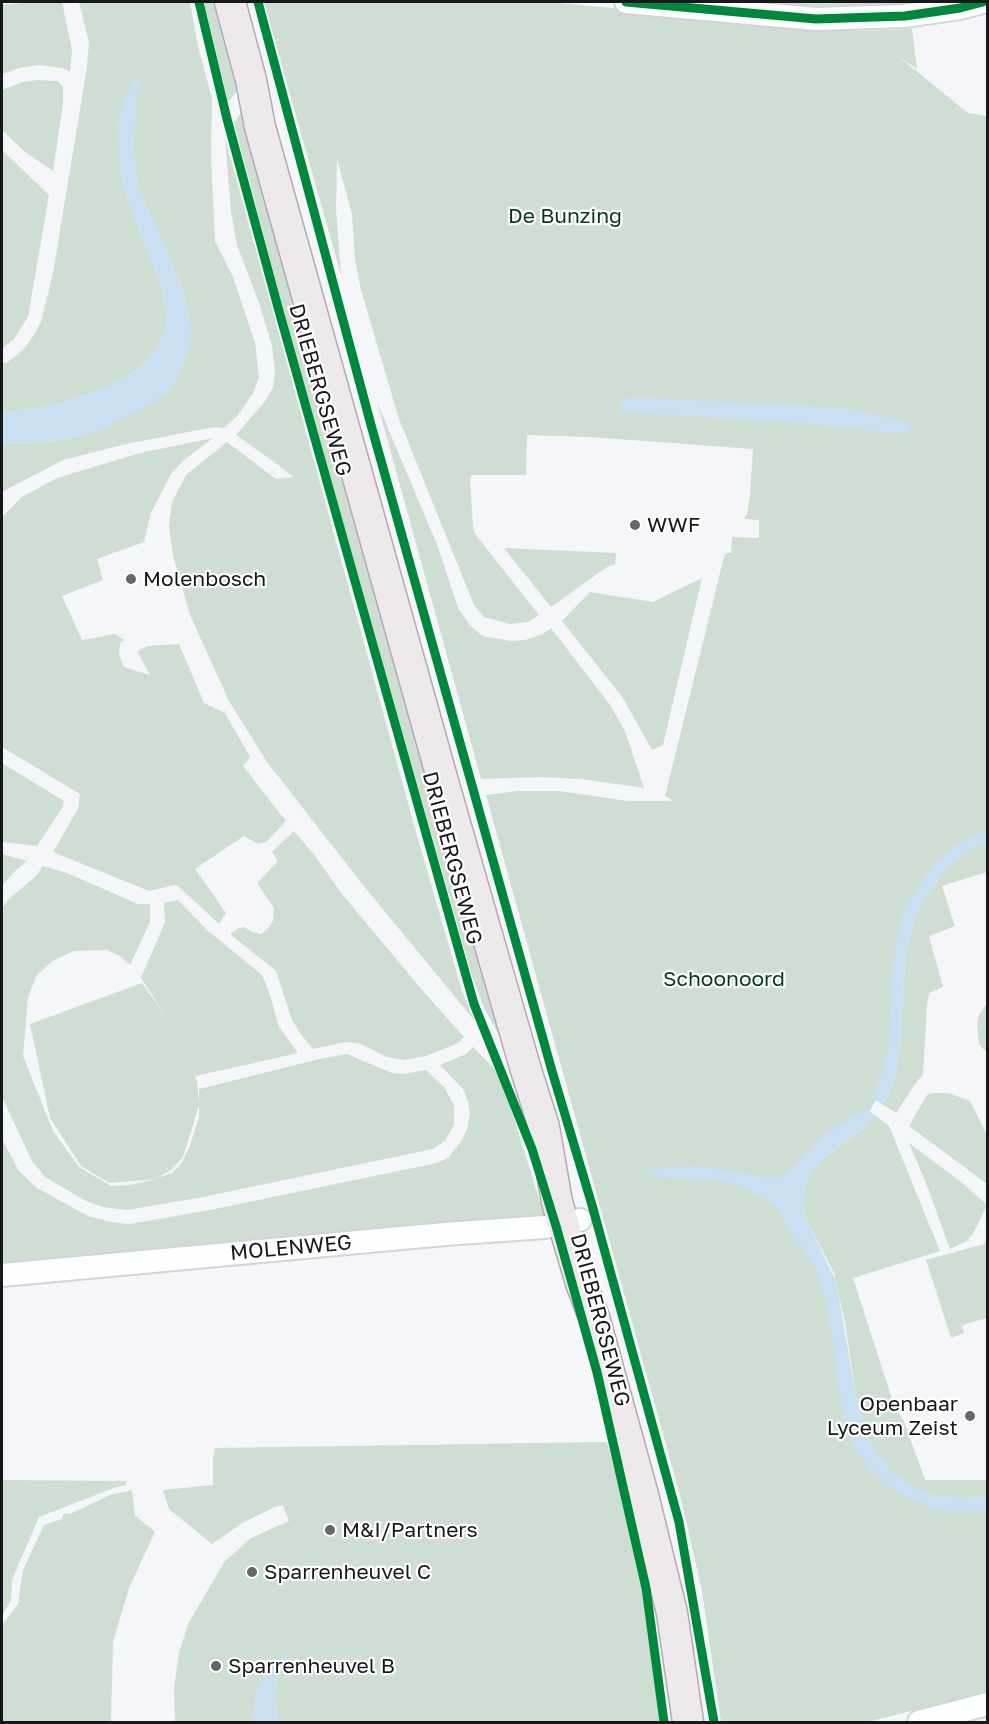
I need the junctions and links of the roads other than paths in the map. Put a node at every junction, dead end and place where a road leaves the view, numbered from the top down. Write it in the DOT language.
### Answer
graph roads {
  1 [pos="230,2"];
  2 [pos="626,2"];
  3 [pos="983,2"];
  4 [pos="572,1222"];
  5 [pos="2,1275"];
  6 [pos="987,1704"];
  7 [pos="688,1722"];
  8 [pos="919,1722"];
  1 -- 4 [label="main road, DRIEBERGSEWEG"];
  2 -- 3 [label="street"];
  4 -- 5 [label="street, MOLENWEG"];
  4 -- 7 [label="main road, DRIEBERGSEWEG"];
  6 -- 8 [label="street"];
}
